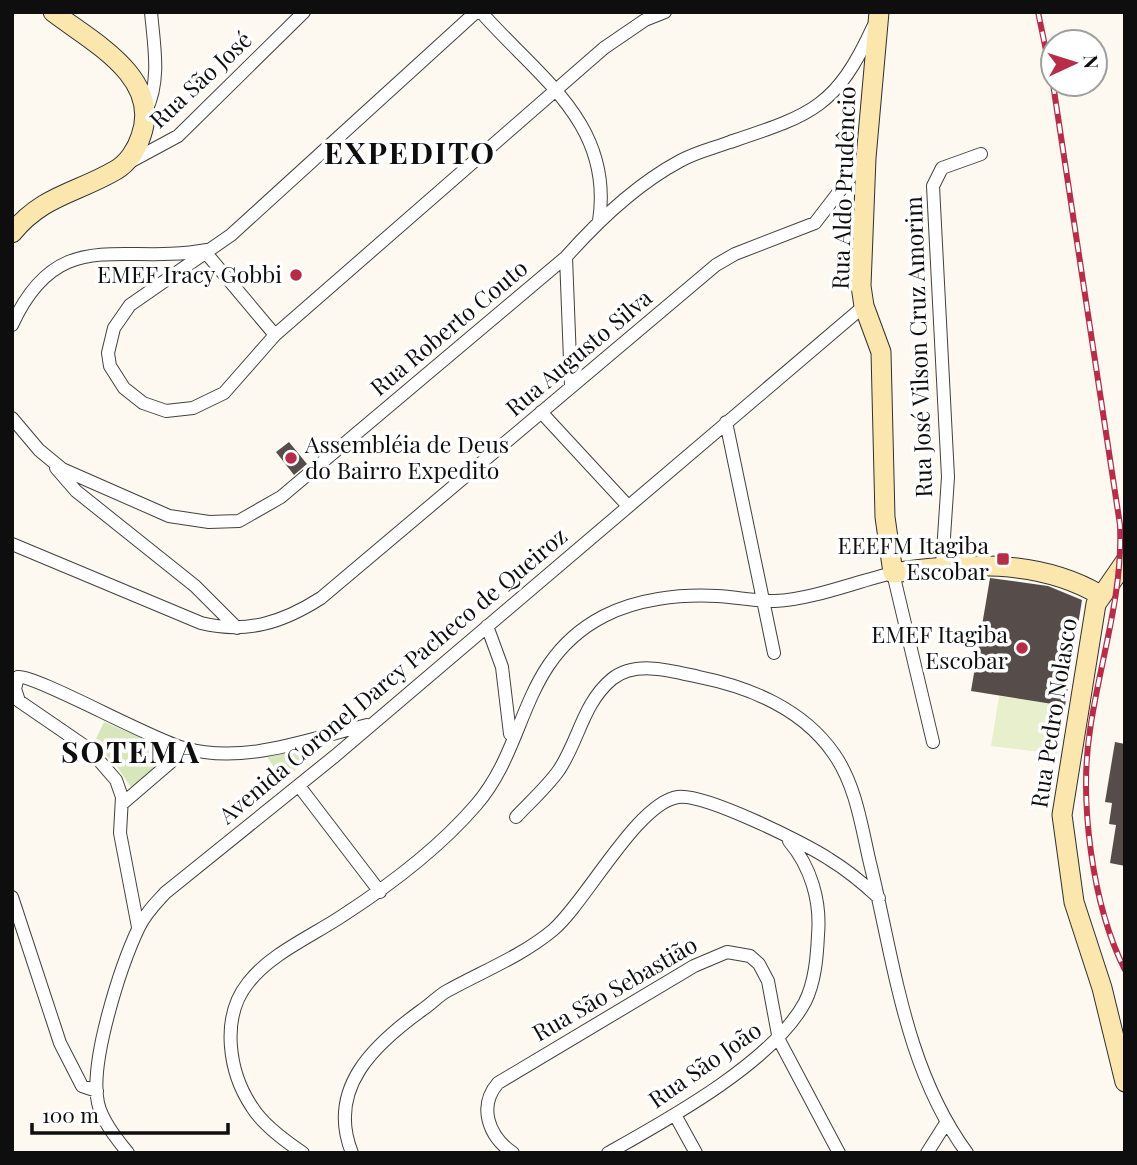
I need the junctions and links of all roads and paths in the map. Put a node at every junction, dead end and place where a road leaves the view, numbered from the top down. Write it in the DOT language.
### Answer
graph roads {
  1 [pos="53,12"];
  2 [pos="151,12"];
  3 [pos="304,12"];
  4 [pos="479,12"];
  5 [pos="657,13"];
  6 [pos="879,13"];
  7 [pos="557,90"];
  8 [pos="146,111"];
  9 [pos="981,155"];
  10 [pos="866,158"];
  11 [pos="119,168"];
  12 [pos="598,221"];
  13 [pos="12,233"];
  14 [pos="210,251"];
  15 [pos="566,257"];
  16 [pos="864,306"];
  17 [pos="12,324"];
  18 [pos="275,335"];
  19 [pos="571,386"];
  20 [pos="541,412"];
  21 [pos="12,418"];
  22 [pos="726,422"];
  23 [pos="50,460"];
  24 [pos="628,506"];
  25 [pos="12,544"];
  26 [pos="1125,562"];
  27 [pos="942,567"];
  28 [pos="893,573"];
  29 [pos="1100,595"];
  30 [pos="762,600"];
  31 [pos="487,626"];
  32 [pos="237,628"];
  33 [pos="774,653"];
  34 [pos="370,724"];
  35 [pos="933,742"];
  36 [pos="186,749"];
  37 [pos="506,754"];
  38 [pos="299,786"];
  39 [pos="122,804"];
  40 [pos="516,817"];
  41 [pos="784,836"];
  42 [pos="380,892"];
  43 [pos="12,897"];
  44 [pos="879,898"];
  45 [pos="138,927"];
  46 [pos="779,1040"];
  47 [pos="1125,1082"];
  48 [pos="97,1091"];
  49 [pos="675,1115"];
  50 [pos="946,1123"];
  51 [pos="128,1153"];
  52 [pos="303,1153"];
  53 [pos="352,1153"];
  54 [pos="513,1153"];
  55 [pos="608,1153"];
  56 [pos="696,1153"];
  57 [pos="839,1153"];
  58 [pos="927,1153"];
  59 [pos="967,1153"];
  1 -- 8 [label="street"];
  2 -- 8 [label="street"];
  3 -- 11 [label="street, Rua São José"];
  4 -- 7 [label="street"];
  4 -- 14 [label="street"];
  5 -- 7 [label="street"];
  6 -- 10 [label="street, Rua Aldo Prudêncio"];
  6 -- 12 [label="street, Rua Roberto Couto"];
  7 -- 12 [label="street"];
  7 -- 18 [label="street"];
  8 -- 11 [label="street"];
  9 -- 27 [label="street, Rua José Vilson Cruz Amorim"];
  10 -- 16 [label="street, Rua Aldo Prudêncio"];
  10 -- 19 [label="street, Rua Augusto Silva"];
  11 -- 13 [label="street"];
  12 -- 15 [label="street, Rua Roberto Couto"];
  14 -- 17 [label="street"];
  14 -- 18 [label="street"];
  14 -- 18 [label="street"];
  15 -- 19 [label="street"];
  15 -- 23 [label="street, Rua Roberto Couto"];
  16 -- 22 [label="street, Avenida Coronel Darcy Pacheco de Queiroz"];
  16 -- 28 [label="street, Rua Aldo Prudêncio"];
  19 -- 20 [label="street, Rua Augusto Silva"];
  20 -- 24 [label="street"];
  20 -- 32 [label="street, Rua Augusto Silva"];
  21 -- 23 [label="street, Rua Roberto Couto"];
  22 -- 24 [label="street, Avenida Coronel Darcy Pacheco de Queiroz"];
  22 -- 30 [label="street"];
  23 -- 32 [label="street"];
  24 -- 31 [label="street, Avenida Coronel Darcy Pacheco de Queiroz"];
  25 -- 32 [label="street, Rua Augusto Silva"];
  26 -- 29 [label="street, Rua Pedro Nolasco"];
  27 -- 28 [label="street"];
  27 -- 29 [label="street"];
  28 -- 30 [label="street"];
  28 -- 35 [label="street"];
  29 -- 47 [label="street, Rua Pedro Nolasco"];
  30 -- 33 [label="street"];
  30 -- 37 [label="street"];
  31 -- 34 [label="street, Avenida Coronel Darcy Pacheco de Queiroz"];
  31 -- 37 [label="street"];
  34 -- 36 [label="street"];
  34 -- 38 [label="street, Avenida Coronel Darcy Pacheco de Queiroz"];
  36 -- 39 [label="street"];
  36 -- 39 [label="street"];
  37 -- 42 [label="street"];
  38 -- 42 [label="street"];
  38 -- 45 [label="street, Avenida Coronel Darcy Pacheco de Queiroz"];
  39 -- 45 [label="street"];
  40 -- 44 [label="street"];
  41 -- 44 [label="street"];
  41 -- 46 [label="street, Rua São João"];
  41 -- 53 [label="street"];
  42 -- 52 [label="street"];
  43 -- 48 [label="street"];
  44 -- 50 [label="street"];
  45 -- 48 [label="street, Avenida Coronel Darcy Pacheco de Queiroz"];
  46 -- 49 [label="street, Rua São João"];
  46 -- 54 [label="street, Rua São Sebastião"];
  46 -- 57 [label="street, Rua São Sebastião"];
  48 -- 51 [label="street, Avenida Coronel Darcy Pacheco de Queiroz"];
  49 -- 55 [label="street, Rua São João"];
  49 -- 56 [label="street"];
  50 -- 58 [label="street"];
  50 -- 59 [label="street"];
}
